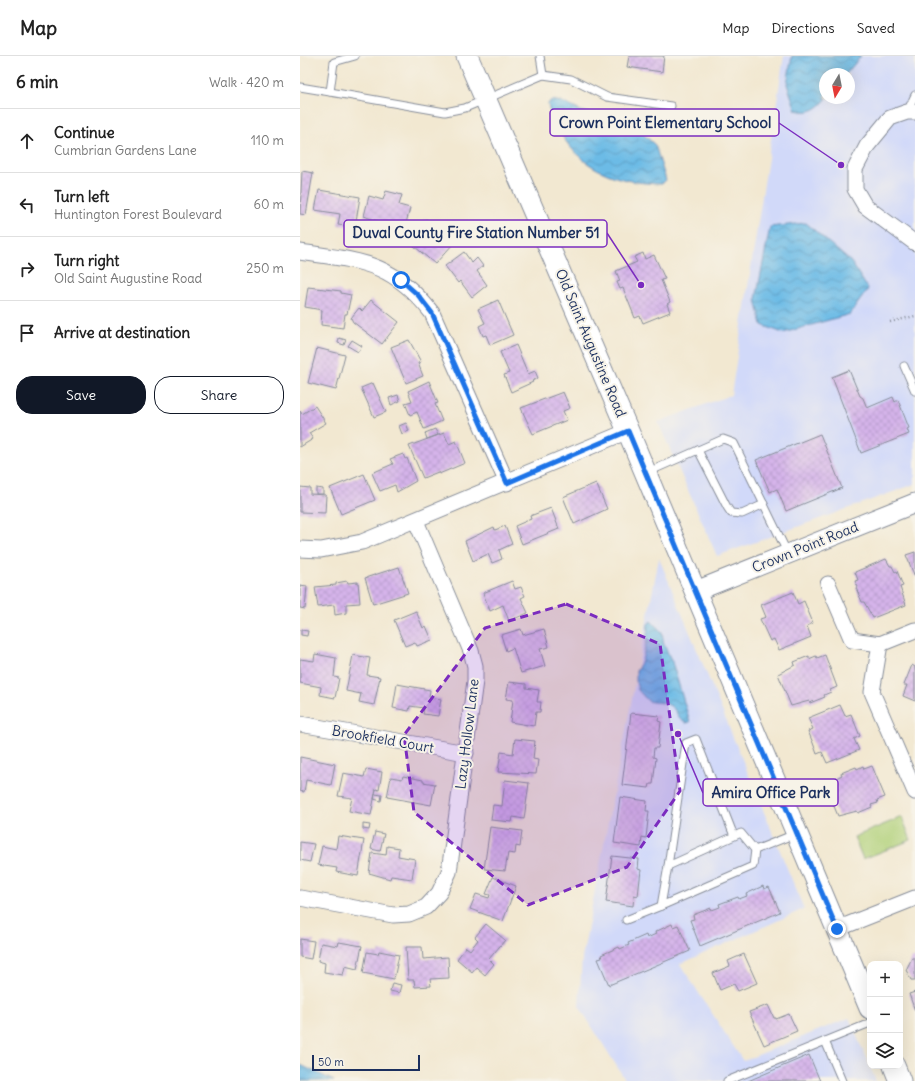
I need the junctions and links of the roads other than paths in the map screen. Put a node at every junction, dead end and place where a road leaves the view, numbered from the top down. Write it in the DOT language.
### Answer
graph roads {
  1 [pos="355,56"];
  2 [pos="467,56"];
  3 [pos="540,56"];
  4 [pos="543,75"];
  5 [pos="300,87"];
  6 [pos="330,92"];
  7 [pos="915,95"];
  8 [pos="485,99"];
  9 [pos="671,106"];
  10 [pos="911,112"];
  11 [pos="915,243"];
  12 [pos="300,252"];
  13 [pos="904,366"];
  14 [pos="915,391"];
  15 [pos="628,431"];
  16 [pos="698,450"];
  17 [pos="646,473"];
  18 [pos="507,483"];
  19 [pos="915,503"];
  20 [pos="764,504"];
  21 [pos="416,521"];
  22 [pos="300,549"];
  23 [pos="788,554"];
  24 [pos="828,584"];
  25 [pos="696,591"];
  26 [pos="915,630"];
  27 [pos="880,644"];
  28 [pos="300,724"];
  29 [pos="466,753"];
  30 [pos="915,792"];
  31 [pos="797,833"];
  32 [pos="734,836"];
  33 [pos="755,850"];
  34 [pos="668,866"];
  35 [pos="300,898"];
  36 [pos="915,898"];
  37 [pos="661,906"];
  38 [pos="626,920"];
  39 [pos="837,929"];
  40 [pos="867,1001"];
  41 [pos="867,1024"];
  42 [pos="825,1041"];
  43 [pos="895,1069"];
  44 [pos="726,1081"];
  45 [pos="842,1081"];
  46 [pos="900,1081"];
  1 -- 6 [label="lane"];
  2 -- 8 [label="main road, Old Saint Augustine Road"];
  3 -- 4 [label="lane"];
  4 -- 8 [label="lane"];
  4 -- 9 [label="lane"];
  5 -- 6 [label="lane"];
  6 -- 8 [label="lane"];
  7 -- 10 [label="lane"];
  8 -- 15 [label="main road, Old Saint Augustine Road"];
  10 -- 11 [label="street"];
  12 -- 18 [label="street"];
  13 -- 14 [label="lane"];
  15 -- 17 [label="main road, Old Saint Augustine Road"];
  15 -- 18 [label="street"];
  16 -- 17 [label="lane"];
  16 -- 20 [label="lane"];
  16 -- 20 [label="lane"];
  17 -- 25 [label="main road, Old Saint Augustine Road"];
  18 -- 21 [label="street"];
  19 -- 23 [label="street, Crown Point Road"];
  20 -- 23 [label="lane"];
  21 -- 22 [label="street"];
  21 -- 29 [label="street, Lazy Hollow Lane"];
  23 -- 25 [label="street, Crown Point Road"];
  24 -- 27 [label="street"];
  25 -- 31 [label="main road, Old Saint Augustine Road"];
  26 -- 27 [label="street"];
  27 -- 30 [label="street"];
  28 -- 29 [label="street, Brookfield Court"];
  29 -- 35 [label="street, Lazy Hollow Lane"];
  31 -- 33 [label="lane"];
  31 -- 39 [label="main road, Old Saint Augustine Road"];
  32 -- 33 [label="lane"];
  32 -- 34 [label="lane"];
  32 -- 34 [label="lane"];
  33 -- 37 [label="lane"];
  34 -- 37 [label="lane"];
  36 -- 39 [label="street"];
  37 -- 38 [label="lane"];
  39 -- 40 [label="main road, Old Saint Augustine Road"];
  41 -- 42 [label="lane"];
  42 -- 44 [label="lane"];
  42 -- 45 [label="lane"];
  43 -- 46 [label="main road"];
}
